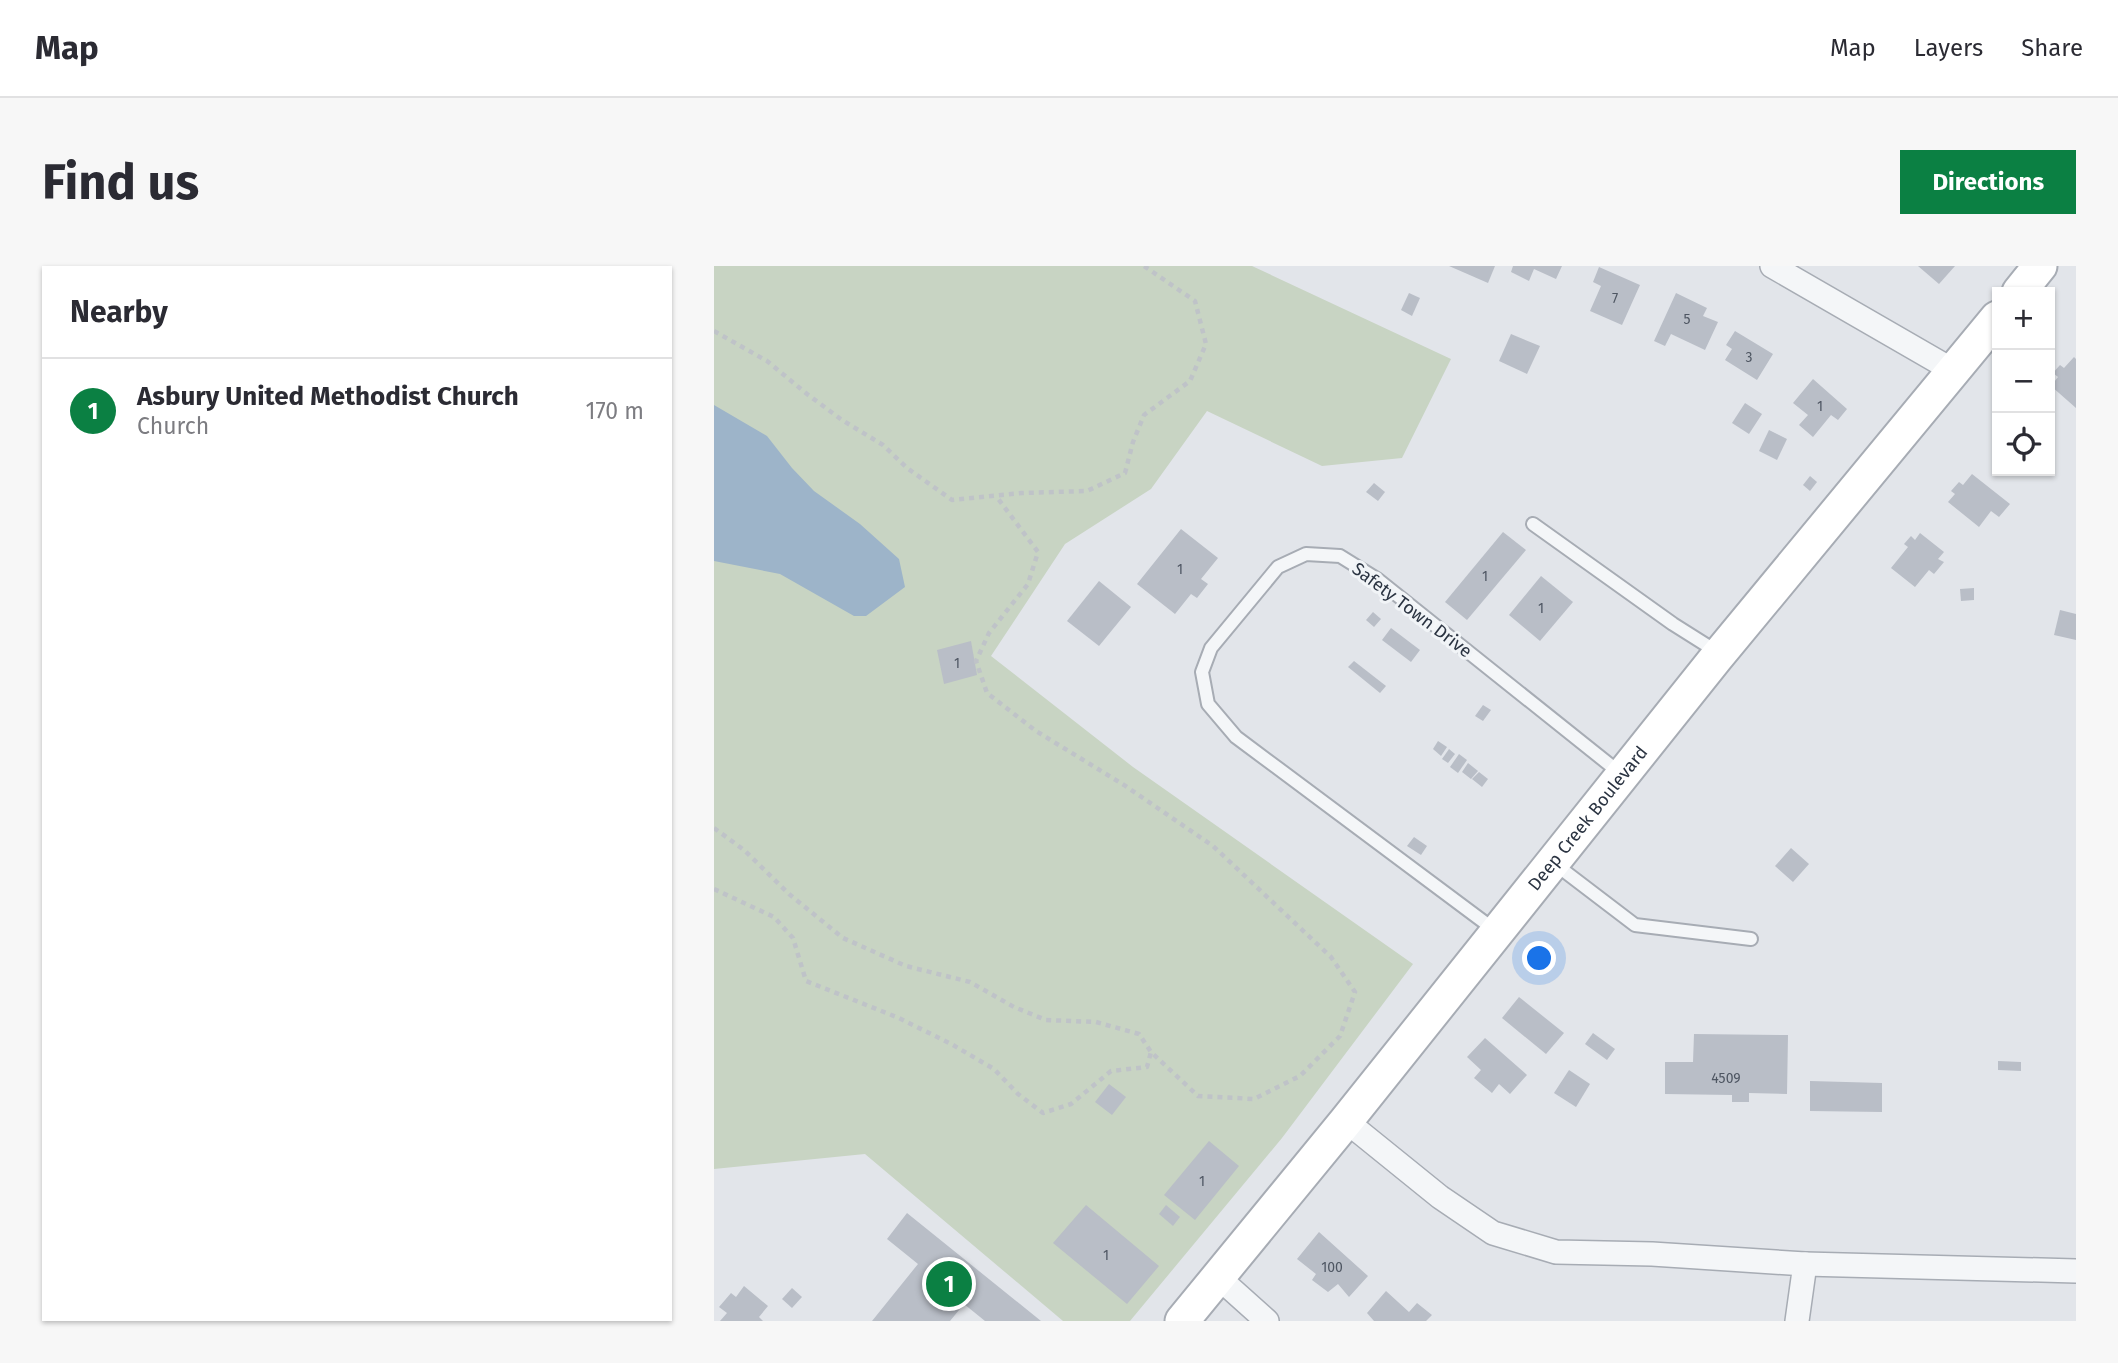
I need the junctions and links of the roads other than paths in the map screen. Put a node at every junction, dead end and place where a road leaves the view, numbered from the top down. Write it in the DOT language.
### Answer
graph roads {
  1 [pos="1772,266"];
  2 [pos="2040,266"];
  3 [pos="2023,287"];
  4 [pos="1992,324"];
  5 [pos="1954,371"];
  6 [pos="1533,524"];
  7 [pos="1719,654"];
  8 [pos="1622,775"];
  9 [pos="1552,862"];
  10 [pos="1496,931"];
  11 [pos="1751,939"];
  12 [pos="1346,1121"];
  13 [pos="1805,1264"];
  14 [pos="2076,1272"];
  15 [pos="1219,1278"];
  16 [pos="1182,1321"];
  17 [pos="1266,1321"];
  18 [pos="1797,1321"];
  1 -- 5 [label="street"];
  2 -- 3 [label="street"];
  4 -- 5 [label="street, Deep Creek Boulevard"];
  5 -- 7 [label="street, Deep Creek Boulevard"];
  6 -- 7 [label="lane"];
  7 -- 8 [label="street, Deep Creek Boulevard"];
  8 -- 9 [label="street, Deep Creek Boulevard"];
  8 -- 10 [label="lane, Safety Town Drive"];
  9 -- 10 [label="street, Deep Creek Boulevard"];
  9 -- 11 [label="lane"];
  10 -- 12 [label="street, Deep Creek Boulevard"];
  12 -- 13 [label="street"];
  12 -- 15 [label="street, Deep Creek Boulevard"];
  13 -- 14 [label="street"];
  13 -- 18 [label="street"];
  15 -- 16 [label="street, Deep Creek Boulevard"];
  15 -- 17 [label="street"];
}
